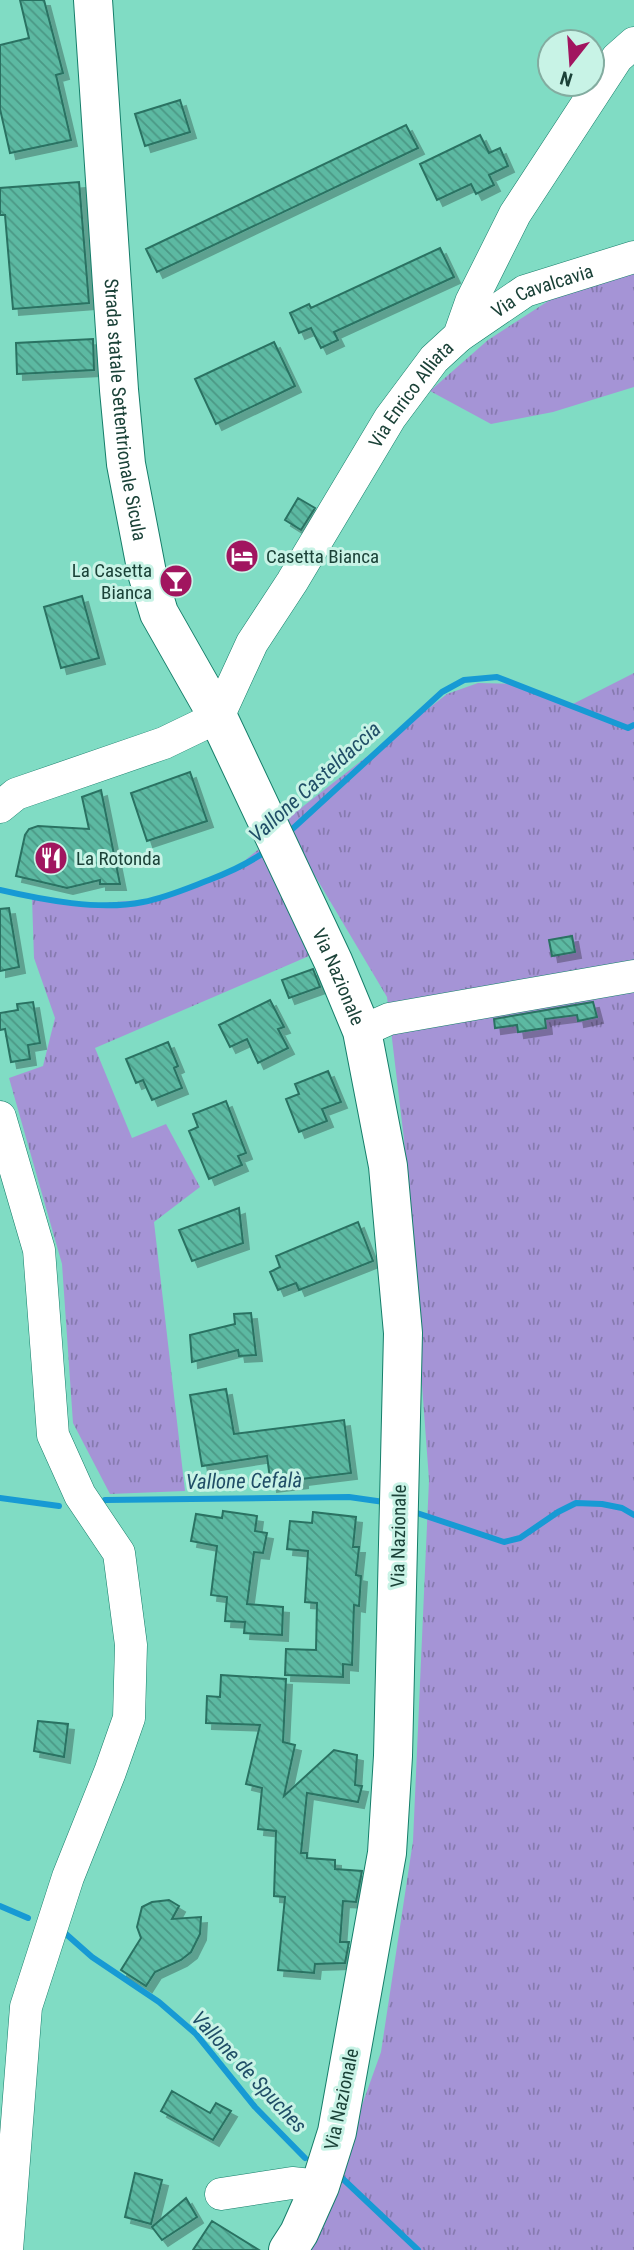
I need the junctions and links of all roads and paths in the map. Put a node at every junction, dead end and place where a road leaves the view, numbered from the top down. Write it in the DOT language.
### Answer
graph roads {
  1 [pos="93,0"];
  2 [pos="634,43"];
  3 [pos="634,257"];
  4 [pos="459,336"];
  5 [pos="218,718"];
  6 [pos="0,807"];
  7 [pos="279,846"];
  8 [pos="634,976"];
  9 [pos="362,1031"];
  10 [pos="0,1117"];
  11 [pos="320,2186"];
  12 [pos="221,2194"];
  13 [pos="7,2250"];
  14 [pos="288,2250"];
  1 -- 5 [label="main road, Strada statale Settentrionale Sicula"];
  2 -- 4 [label="street, Via Enrico Alliata"];
  3 -- 4 [label="street, Via Cavalcavia"];
  4 -- 5 [label="street, Via Enrico Alliata"];
  5 -- 6 [label="street"];
  5 -- 7 [label="main road, Strada statale Settentrionale Sicula"];
  7 -- 9 [label="main road, Via Nazionale"];
  8 -- 9 [label="street"];
  9 -- 11 [label="main road, Via Nazionale"];
  10 -- 13 [label="street"];
  11 -- 12 [label="street"];
  11 -- 14 [label="main road, Via Nazionale"];
}
